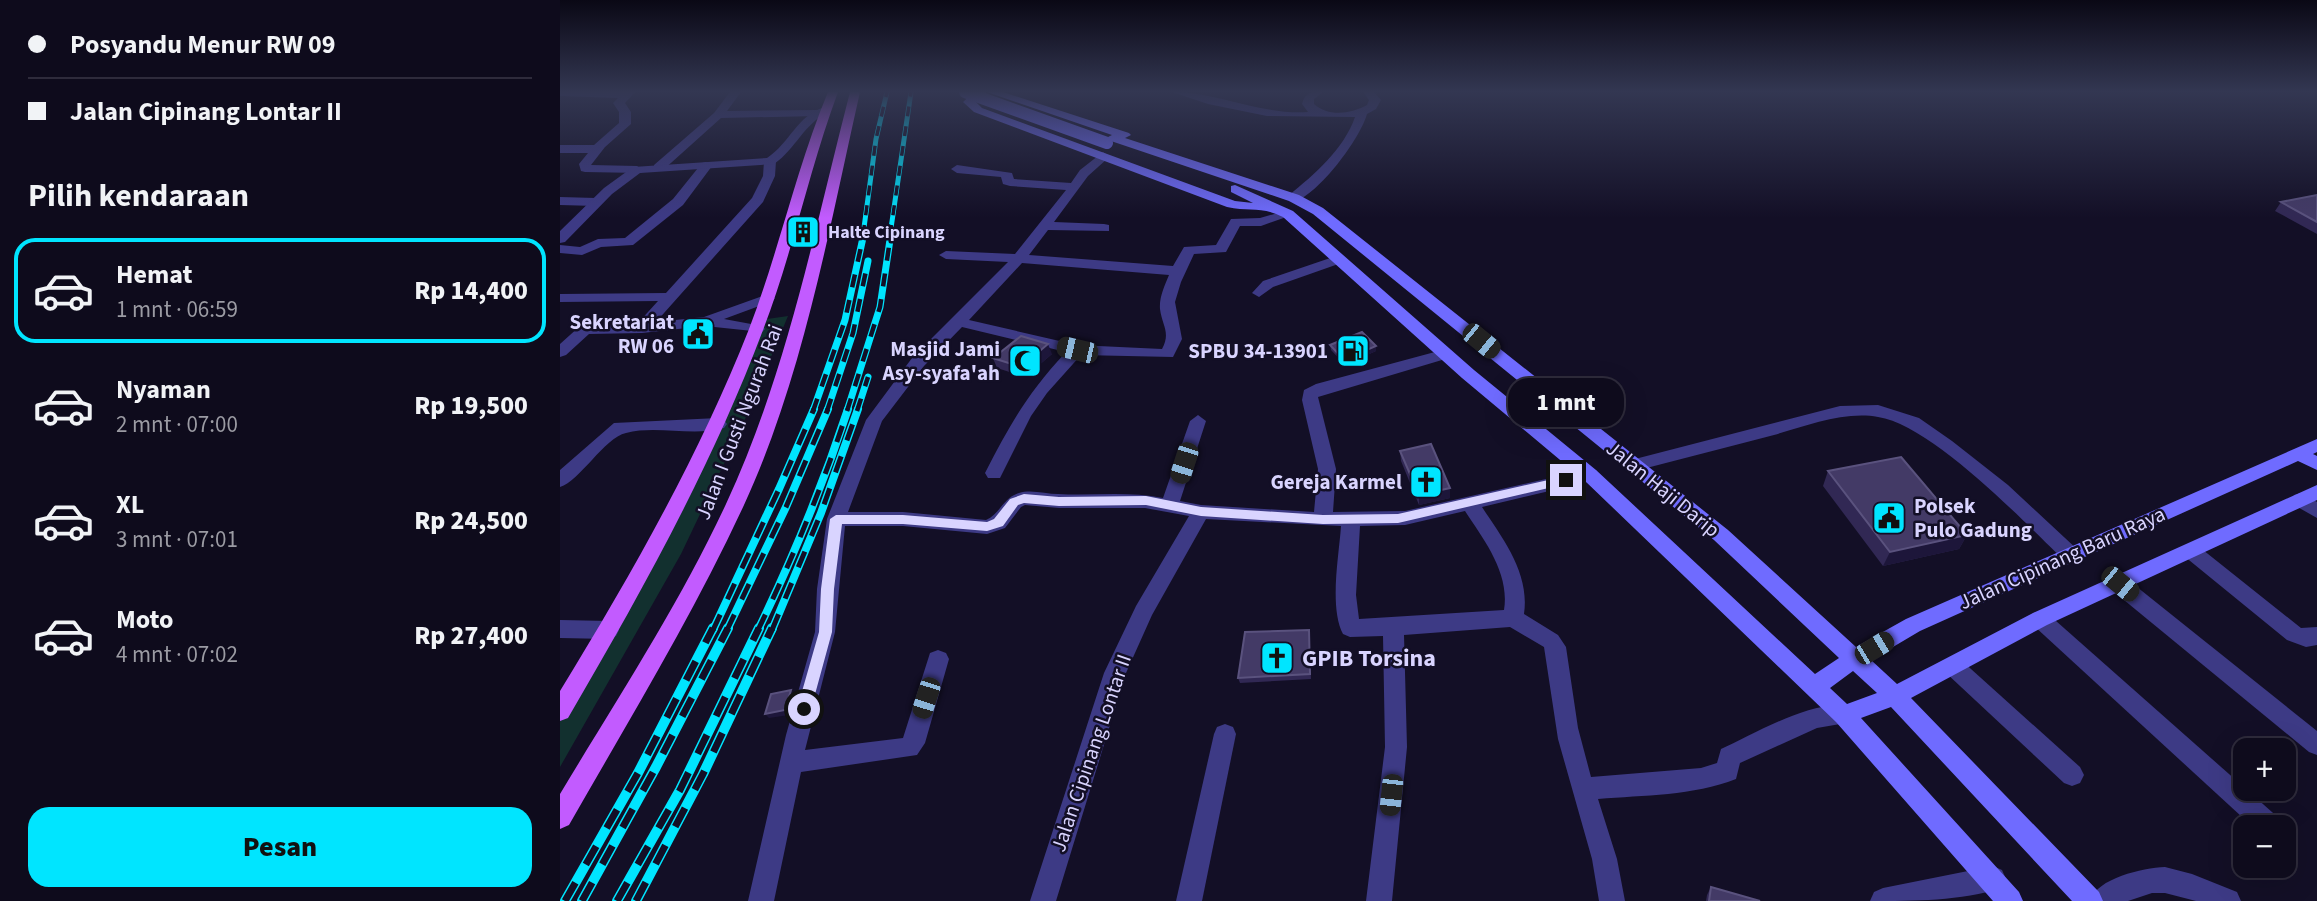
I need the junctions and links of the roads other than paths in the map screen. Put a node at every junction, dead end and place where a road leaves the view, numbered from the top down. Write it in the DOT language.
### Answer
graph roads {
  1 [pos="614,134"];
  2 [pos="696,134"];
  3 [pos="799,134"];
  4 [pos="816,134"];
  5 [pos="845,134"];
  6 [pos="1065,134"];
  7 [pos="1076,134"];
  8 [pos="1079,134"];
  9 [pos="1124,134"];
  10 [pos="1337,134"];
  11 [pos="843,144"];
  12 [pos="1108,146"];
  13 [pos="813,148"];
  14 [pos="560,149"];
  15 [pos="597,149"];
  16 [pos="770,162"];
  17 [pos="706,166"];
  18 [pos="658,168"];
  19 [pos="957,169"];
  20 [pos="637,170"];
  21 [pos="1074,187"];
  22 [pos="1275,198"];
  23 [pos="560,201"];
  24 [pos="596,202"];
  25 [pos="1291,206"];
  26 [pos="1045,226"];
  27 [pos="1104,228"];
  28 [pos="560,239"];
  29 [pos="560,249"];
  30 [pos="946,255"];
  31 [pos="1019,259"];
  32 [pos="1339,259"];
  33 [pos="1177,271"];
  34 [pos="1259,293"];
  35 [pos="668,297"];
  36 [pos="560,298"];
  37 [pos="768,298"];
  38 [pos="961,319"];
  39 [pos="705,321"];
  40 [pos="642,328"];
  41 [pos="585,329"];
  42 [pos="757,329"];
  43 [pos="560,330"];
  44 [pos="1077,350"];
  45 [pos="560,352"];
  46 [pos="1446,354"];
  47 [pos="1198,421"];
  48 [pos="718,424"];
  49 [pos="2308,449"];
  50 [pos="2317,464"];
  51 [pos="1635,465"];
  52 [pos="994,473"];
  53 [pos="1590,475"];
  54 [pos="560,481"];
  55 [pos="2312,501"];
  56 [pos="1470,503"];
  57 [pos="1170,504"];
  58 [pos="1201,512"];
  59 [pos="836,519"];
  60 [pos="1323,519"];
  61 [pos="1351,519"];
  62 [pos="2191,551"];
  63 [pos="2072,556"];
  64 [pos="2120,584"];
  65 [pos="1513,618"];
  66 [pos="2040,619"];
  67 [pos="1394,627"];
  68 [pos="560,629"];
  69 [pos="609,630"];
  70 [pos="2317,636"];
  71 [pos="938,659"];
  72 [pos="1854,659"];
  73 [pos="1953,666"];
  74 [pos="1815,686"];
  75 [pos="1895,696"];
  76 [pos="560,711"];
  77 [pos="1844,716"];
  78 [pos="1815,718"];
  79 [pos="1225,734"];
  80 [pos="2317,745"];
  81 [pos="792,762"];
  82 [pos="2072,775"];
  83 [pos="1583,789"];
  84 [pos="2258,815"];
  85 [pos="560,817"];
  86 [pos="1993,879"];
  87 [pos="761,901"];
  88 [pos="1042,901"];
  89 [pos="1189,901"];
  90 [pos="1379,901"];
  91 [pos="1612,901"];
  92 [pos="1883,901"];
  93 [pos="2010,901"];
  94 [pos="2090,901"];
  95 [pos="2102,901"];
  96 [pos="2228,901"];
  1 -- 15 [label="street"];
  2 -- 18 [label="street"];
  3 -- 16 [label="street"];
  4 -- 13 [label="main road, Jalan I Gusti Ngurah Rai"];
  5 -- 11 [label="main road, Jalan I Gusti Ngurah Rai"];
  6 -- 12 [label="main road"];
  7 -- 12 [label="main road, Jalan Haji Darip, bridge"];
  8 -- 12 [label="main road, Jalan Haji Darip, bridge"];
  9 -- 22 [label="main road"];
  10 -- 25 [label="street"];
  11 -- 13 [label="main road"];
  11 -- 85 [label="main road, Jalan I Gusti Ngurah Rai"];
  12 -- 21 [label="street"];
  12 -- 22 [label="main road, Jalan Haji Darip"];
  13 -- 37 [label="main road, Jalan I Gusti Ngurah Rai"];
  14 -- 15 [label="street"];
  15 -- 20 [label="street"];
  16 -- 17 [label="street"];
  16 -- 35 [label="street"];
  17 -- 18 [label="street"];
  17 -- 29 [label="street"];
  18 -- 20 [label="street"];
  19 -- 21 [label="street"];
  20 -- 24 [label="street"];
  21 -- 26 [label="street"];
  22 -- 25 [label="main road, Jalan Haji Darip"];
  23 -- 24 [label="street"];
  24 -- 28 [label="street"];
  25 -- 32 [label="main road, Jalan Haji Darip"];
  25 -- 33 [label="street"];
  25 -- 51 [label="main road, Jalan Haji Darip"];
  26 -- 27 [label="street"];
  26 -- 31 [label="street"];
  30 -- 31 [label="street"];
  31 -- 33 [label="street"];
  31 -- 38 [label="street"];
  32 -- 34 [label="street"];
  32 -- 46 [label="main road, Jalan Haji Darip"];
  33 -- 44 [label="street"];
  35 -- 36 [label="street"];
  35 -- 40 [label="street"];
  37 -- 39 [label="street"];
  37 -- 42 [label="main road, Jalan I Gusti Ngurah Rai"];
  38 -- 44 [label="street"];
  38 -- 59 [label="street"];
  39 -- 40 [label="street"];
  39 -- 42 [label="street"];
  40 -- 41 [label="street"];
  41 -- 43 [label="street"];
  41 -- 45 [label="street"];
  42 -- 48 [label="main road, Jalan I Gusti Ngurah Rai"];
  44 -- 52 [label="street"];
  46 -- 53 [label="main road, Jalan Haji Darip"];
  46 -- 60 [label="street"];
  47 -- 57 [label="street"];
  48 -- 54 [label="street"];
  48 -- 69 [label="main road, Jalan I Gusti Ngurah Rai"];
  49 -- 50 [label="main road"];
  49 -- 63 [label="main road, Jalan Cipinang Baru Raya"];
  51 -- 63 [label="street"];
  51 -- 72 [label="main road, Jalan Haji Darip"];
  53 -- 56 [label="street"];
  53 -- 74 [label="main road, Jalan Haji Darip"];
  55 -- 62 [label="main road"];
  56 -- 61 [label="street"];
  56 -- 65 [label="street"];
  57 -- 58 [label="street"];
  57 -- 59 [label="street"];
  58 -- 60 [label="street"];
  58 -- 88 [label="street, Jalan Cipinang Lontar II"];
  59 -- 81 [label="street"];
  60 -- 61 [label="street"];
  61 -- 67 [label="street"];
  62 -- 64 [label="main road"];
  62 -- 70 [label="street"];
  63 -- 72 [label="main road, Jalan Cipinang Baru Raya"];
  64 -- 66 [label="main road"];
  64 -- 80 [label="street"];
  65 -- 67 [label="street"];
  65 -- 83 [label="street"];
  66 -- 73 [label="main road"];
  66 -- 84 [label="street"];
  67 -- 90 [label="street"];
  68 -- 69 [label="street"];
  69 -- 76 [label="main road, Jalan I Gusti Ngurah Rai"];
  71 -- 81 [label="street"];
  72 -- 74 [label="main road, Jalan Cipinang Baru Raya"];
  72 -- 75 [label="main road, Jalan Haji Darip"];
  73 -- 75 [label="main road"];
  73 -- 82 [label="street"];
  74 -- 77 [label="main road, Jalan Haji Darip"];
  74 -- 78 [label="street"];
  75 -- 77 [label="main road"];
  75 -- 94 [label="main road, Jalan Haji Darip"];
  77 -- 78 [label="street"];
  77 -- 86 [label="main road, Jalan Haji Darip"];
  78 -- 83 [label="street"];
  79 -- 89 [label="street"];
  81 -- 87 [label="street"];
  83 -- 91 [label="street"];
  86 -- 92 [label="street"];
  86 -- 93 [label="main road, Jalan Haji Darip"];
  95 -- 96 [label="street"];
}
